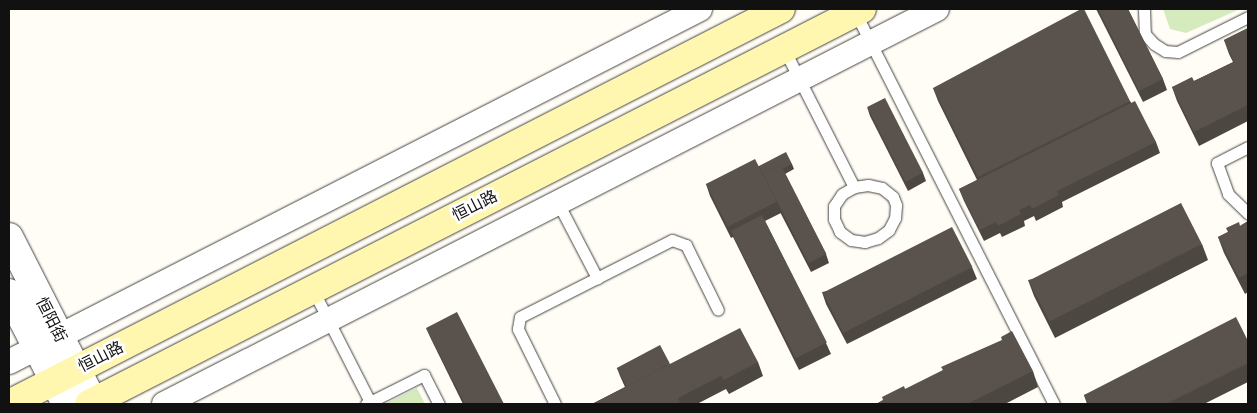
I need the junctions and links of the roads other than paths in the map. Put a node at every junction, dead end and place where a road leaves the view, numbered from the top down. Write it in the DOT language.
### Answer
graph roads {
  1 [pos="700,9"];
  2 [pos="781,9"];
  3 [pos="937,9"];
  4 [pos="1144,9"];
  5 [pos="858,10"];
  6 [pos="1248,17"];
  7 [pos="870,43"];
  8 [pos="784,48"];
  9 [pos="799,79"];
  10 [pos="1248,147"];
  11 [pos="854,187"];
  12 [pos="558,203"];
  13 [pos="1248,213"];
  14 [pos="9,237"];
  15 [pos="597,278"];
  16 [pos="312,290"];
  17 [pos="9,293"];
  18 [pos="718,310"];
  19 [pos="328,321"];
  20 [pos="48,342"];
  21 [pos="9,362"];
  22 [pos="65,385"];
  23 [pos="368,403"];
  24 [pos="9,404"];
  25 [pos="92,404"];
  26 [pos="164,404"];
  27 [pos="439,404"];
  28 [pos="555,404"];
  29 [pos="1054,404"];
  1 -- 20 [label="street"];
  2 -- 22 [label="main road, 恒山路"];
  3 -- 7 [label="street"];
  4 -- 6 [label="lane"];
  5 -- 7 [label="lane"];
  5 -- 8 [label="main road, 恒山路"];
  7 -- 9 [label="street"];
  7 -- 29 [label="lane"];
  8 -- 9 [label="lane"];
  8 -- 16 [label="main road, 恒山路"];
  9 -- 11 [label="lane"];
  9 -- 12 [label="street"];
  10 -- 13 [label="lane"];
  11 -- 11 [label="lane"];
  12 -- 15 [label="lane"];
  12 -- 19 [label="street"];
  14 -- 20 [label="street, 恒阳街"];
  15 -- 18 [label="lane"];
  15 -- 28 [label="lane"];
  16 -- 19 [label="lane"];
  16 -- 25 [label="main road, 恒山路"];
  17 -- 20 [label="street, 恒阳街"];
  19 -- 23 [label="lane"];
  19 -- 26 [label="street"];
  20 -- 21 [label="street"];
  20 -- 22 [label="street, 恒阳街"];
  22 -- 24 [label="main road, 恒山路"];
  22 -- 25 [label="street, 恒阳街"];
  23 -- 27 [label="lane"];
}
